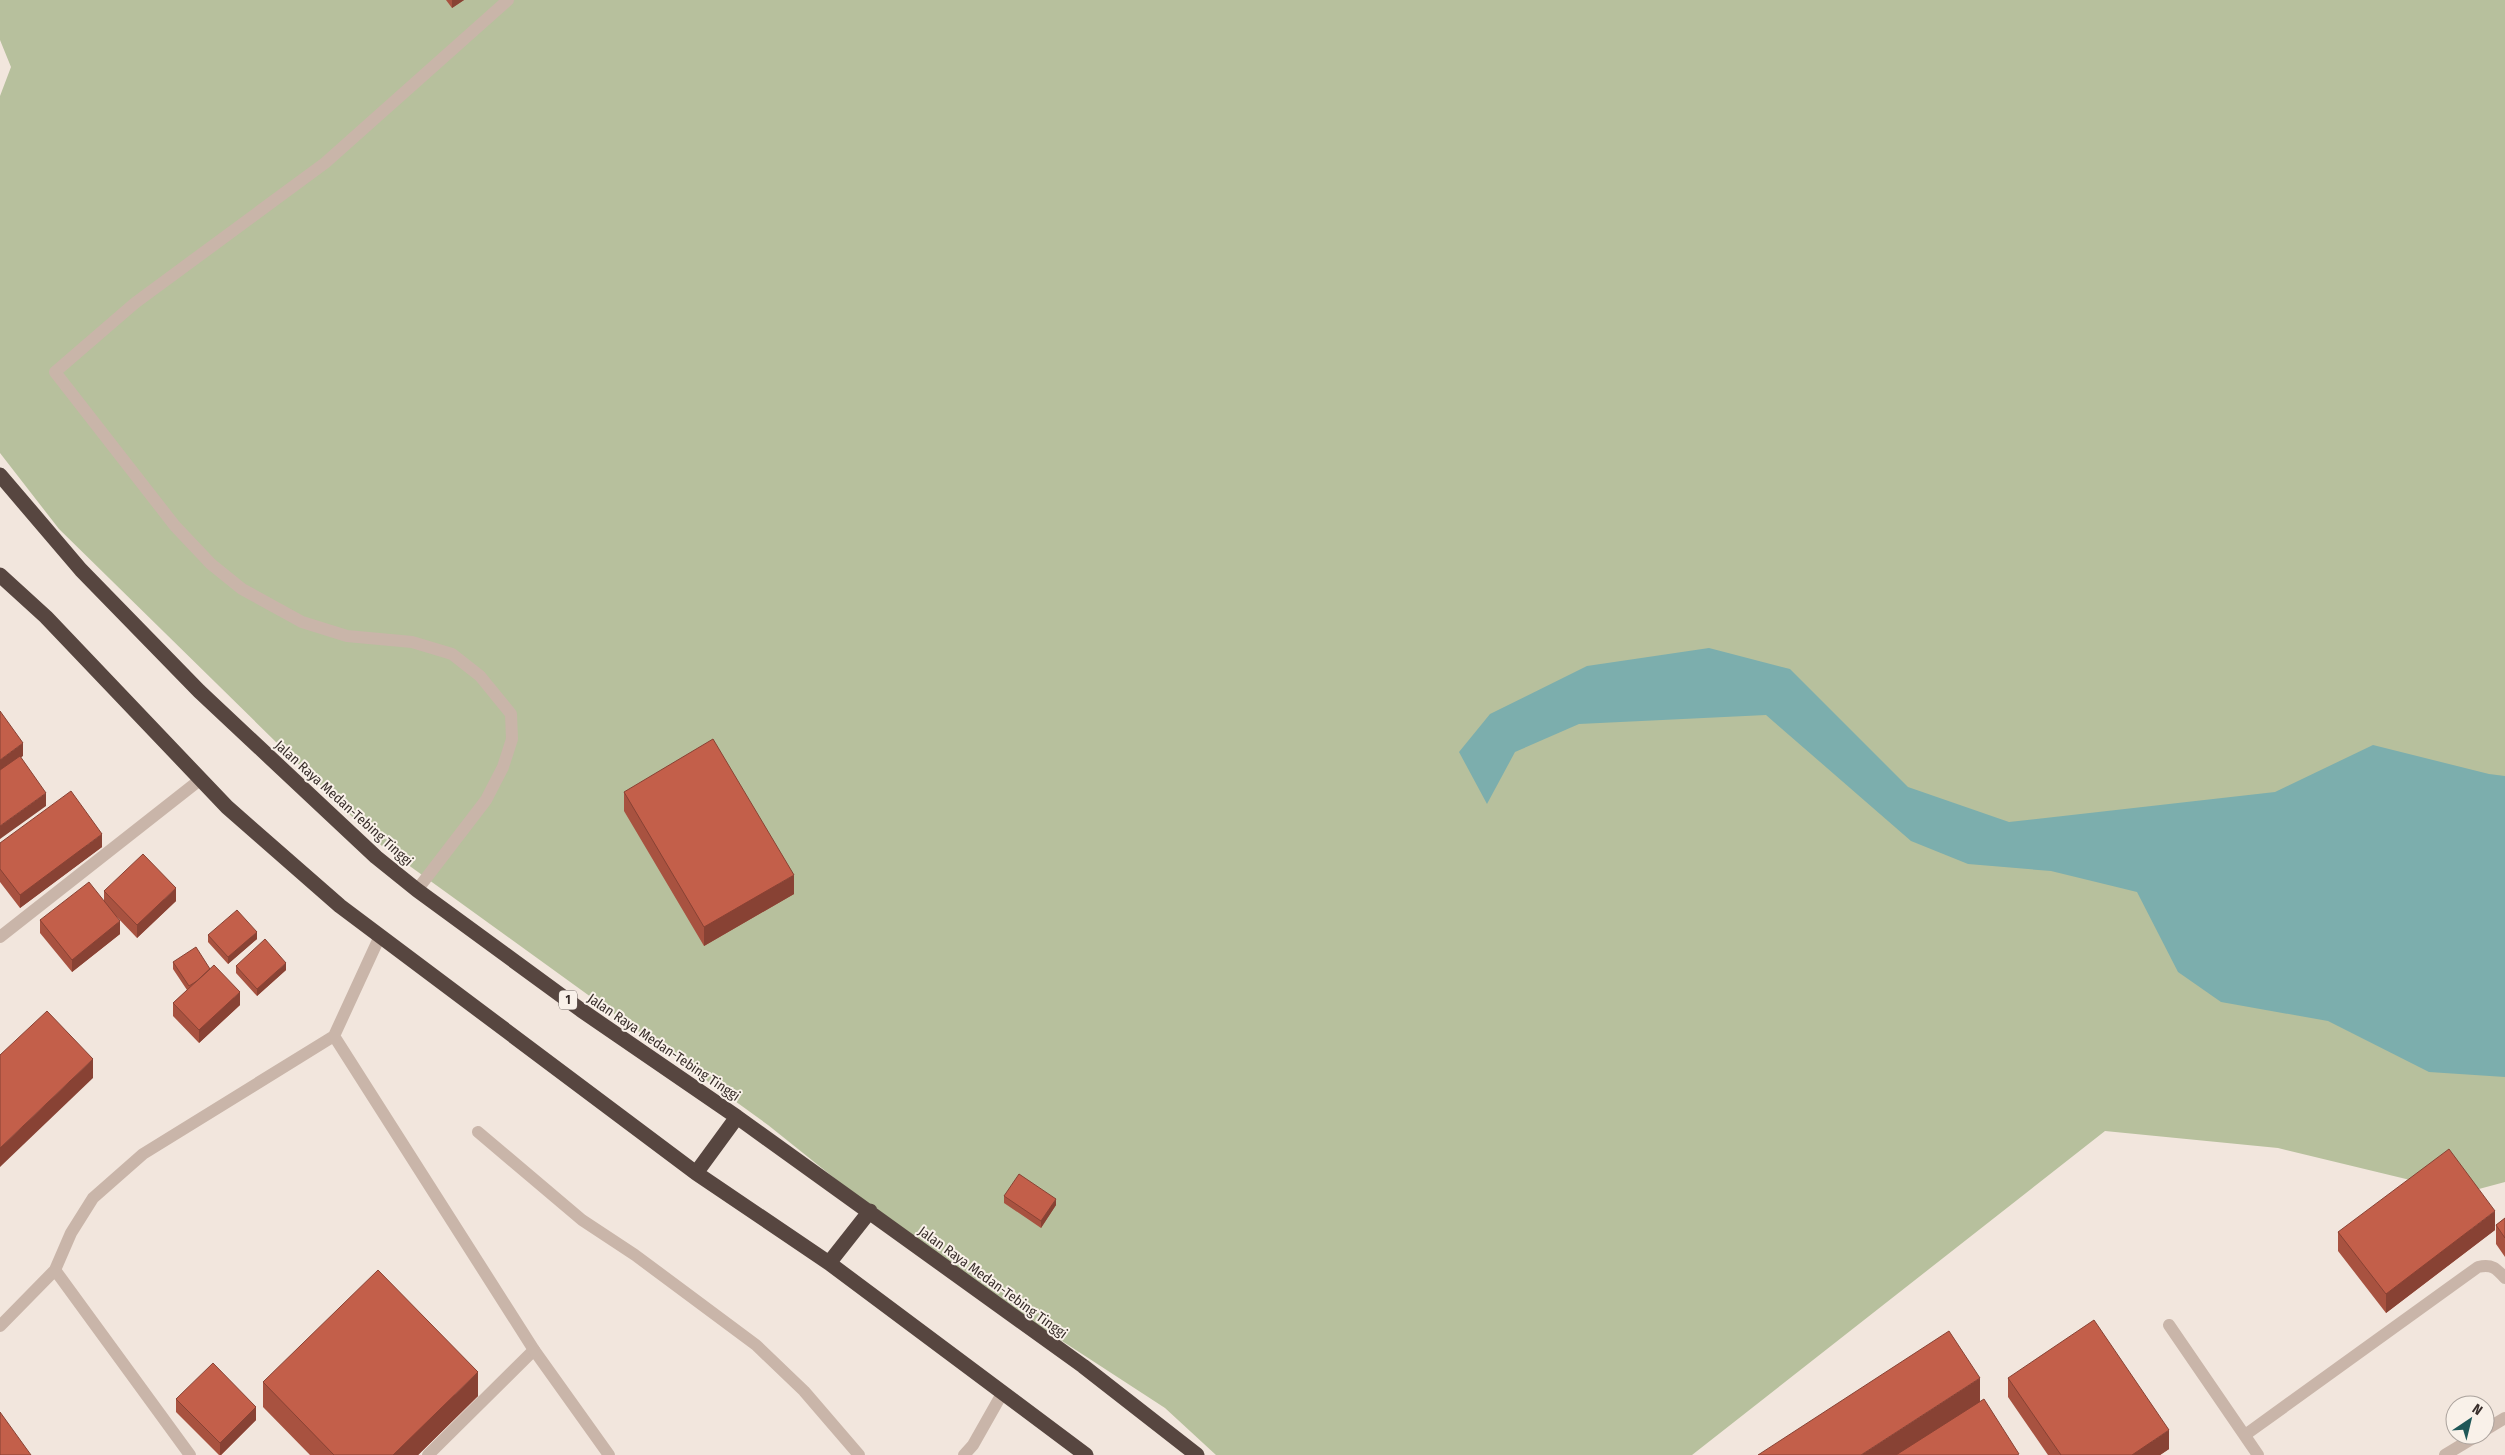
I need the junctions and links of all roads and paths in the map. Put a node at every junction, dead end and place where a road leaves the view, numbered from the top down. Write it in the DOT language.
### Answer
graph roads {
  1 [pos="508,0"];
  2 [pos="0,474"];
  3 [pos="0,575"];
  4 [pos="201,779"];
  5 [pos="417,890"];
  6 [pos="380,936"];
  7 [pos="0,937"];
  8 [pos="334,1036"];
  9 [pos="737,1116"];
  10 [pos="478,1132"];
  11 [pos="696,1173"];
  12 [pos="870,1211"];
  13 [pos="830,1263"];
  14 [pos="55,1270"];
  15 [pos="2505,1278"];
  16 [pos="2169,1325"];
  17 [pos="0,1326"];
  18 [pos="534,1350"];
  19 [pos="1003,1392"];
  20 [pos="2245,1435"];
  21 [pos="2461,1445"];
  22 [pos="190,1455"];
  23 [pos="428,1455"];
  24 [pos="609,1455"];
  25 [pos="859,1455"];
  26 [pos="964,1455"];
  27 [pos="1086,1455"];
  28 [pos="1197,1455"];
  29 [pos="2258,1455"];
  30 [pos="2444,1455"];
  1 -- 5 [label="street"];
  2 -- 5 [label="highway, Jalan Raya Medan-Tebing Tinggi / 1"];
  3 -- 4 [label="highway"];
  4 -- 6 [label="highway"];
  4 -- 7 [label="street"];
  5 -- 9 [label="highway, Jalan Raya Medan-Tebing Tinggi / 1"];
  6 -- 8 [label="street"];
  6 -- 11 [label="highway"];
  8 -- 14 [label="street"];
  8 -- 18 [label="street"];
  9 -- 11 [label="highway"];
  9 -- 12 [label="highway, Jalan Raya Medan-Tebing Tinggi / 1"];
  10 -- 25 [label="street"];
  11 -- 13 [label="highway"];
  12 -- 13 [label="highway"];
  12 -- 28 [label="highway, Jalan Raya Medan-Tebing Tinggi / 1"];
  13 -- 19 [label="highway"];
  14 -- 17 [label="street"];
  14 -- 22 [label="street"];
  15 -- 20 [label="street"];
  16 -- 20 [label="street"];
  18 -- 23 [label="street"];
  18 -- 24 [label="street"];
  19 -- 26 [label="street"];
  19 -- 27 [label="highway"];
  20 -- 29 [label="street"];
  21 -- 30 [label="street"];
}
